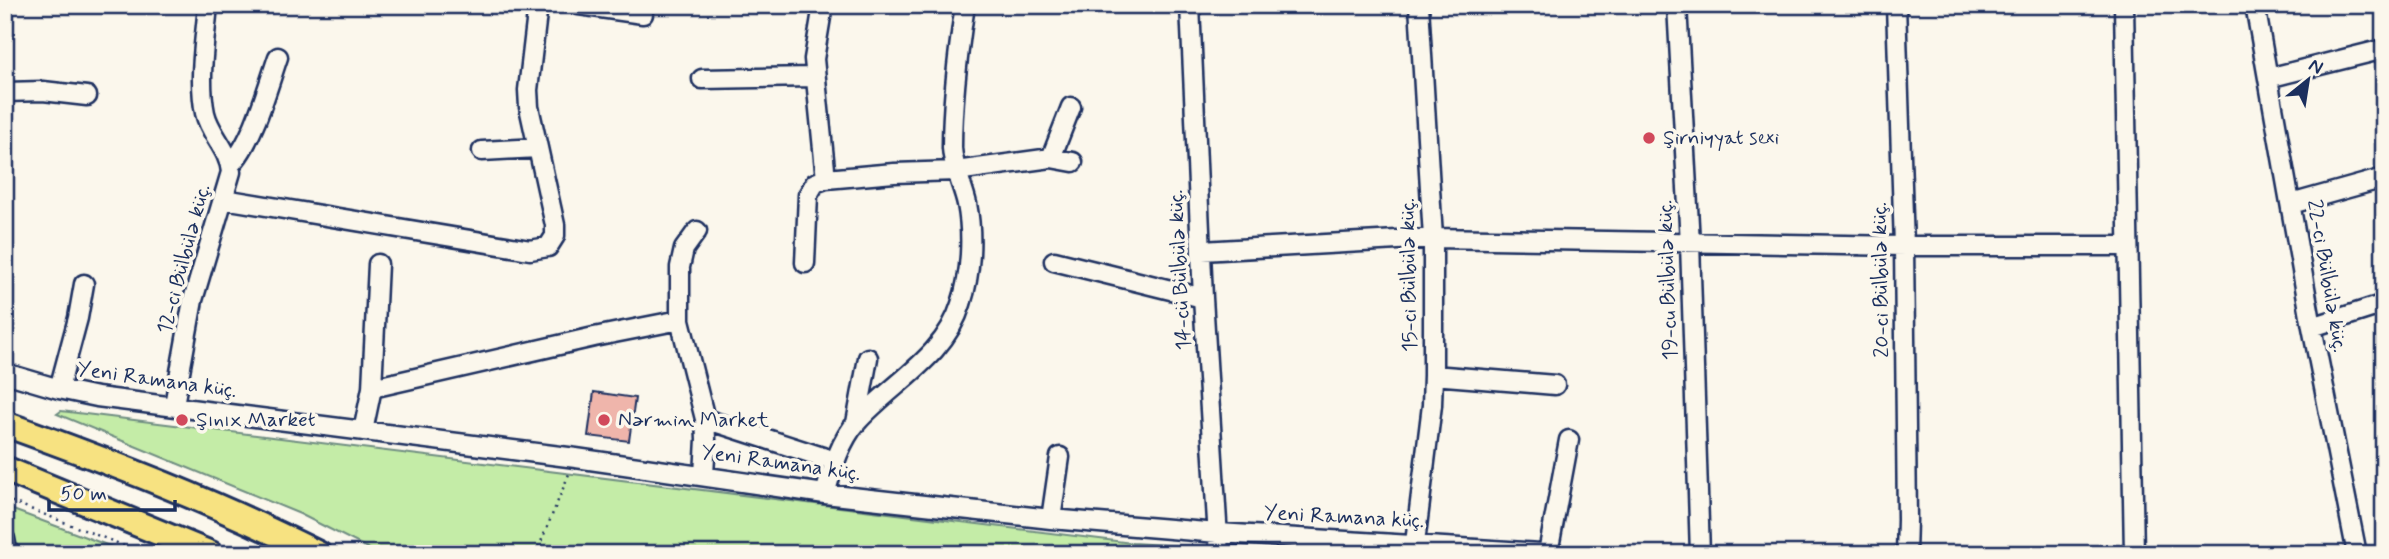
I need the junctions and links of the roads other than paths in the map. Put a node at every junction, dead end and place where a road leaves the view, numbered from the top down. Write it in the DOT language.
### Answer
graph roads {
  1 [pos="208,5"];
  2 [pos="538,5"];
  3 [pos="579,5"];
  4 [pos="823,5"];
  5 [pos="965,5"];
  6 [pos="1190,5"];
  7 [pos="1419,5"];
  8 [pos="1677,5"];
  9 [pos="1896,5"];
  10 [pos="2124,5"];
  11 [pos="2255,5"];
  12 [pos="643,14"];
  13 [pos="2384,49"];
  14 [pos="278,57"];
  15 [pos="814,77"];
  16 [pos="2268,78"];
  17 [pos="702,79"];
  18 [pos="5,92"];
  19 [pos="87,96"];
  20 [pos="1070,107"];
  21 [pos="538,148"];
  22 [pos="482,151"];
  23 [pos="1051,158"];
  24 [pos="1073,162"];
  25 [pos="230,165"];
  26 [pos="956,171"];
  27 [pos="826,178"];
  28 [pos="2384,178"];
  29 [pos="224,199"];
  30 [pos="2291,204"];
  31 [pos="697,231"];
  32 [pos="1433,238"];
  33 [pos="1690,243"];
  34 [pos="1905,246"];
  35 [pos="2128,246"];
  36 [pos="1202,251"];
  37 [pos="1054,261"];
  38 [pos="805,263"];
  39 [pos="378,264"];
  40 [pos="84,284"];
  41 [pos="1203,298"];
  42 [pos="2384,304"];
  43 [pos="680,320"];
  44 [pos="2312,327"];
  45 [pos="868,358"];
  46 [pos="5,373"];
  47 [pos="1433,375"];
  48 [pos="1555,385"];
  49 [pos="372,388"];
  50 [pos="59,389"];
  51 [pos="174,405"];
  52 [pos="705,419"];
  53 [pos="856,423"];
  54 [pos="5,424"];
  55 [pos="363,431"];
  56 [pos="1569,440"];
  57 [pos="1060,457"];
  58 [pos="835,461"];
  59 [pos="5,469"];
  60 [pos="704,475"];
  61 [pos="825,494"];
  62 [pos="1051,519"];
  63 [pos="1218,533"];
  64 [pos="5,539"];
  65 [pos="1415,544"];
  66 [pos="1324,546"];
  67 [pos="1528,552"];
  68 [pos="1548,553"];
  69 [pos="8,554"];
  70 [pos="211,554"];
  71 [pos="318,554"];
  72 [pos="1219,554"];
  73 [pos="1557,554"];
  74 [pos="1700,554"];
  75 [pos="1906,554"];
  76 [pos="2134,554"];
  77 [pos="2357,554"];
  1 -- 25 [label="street, 12-ci Bülbülə küç."];
  2 -- 21 [label="street"];
  3 -- 12 [label="street"];
  4 -- 15 [label="street"];
  5 -- 26 [label="street"];
  6 -- 36 [label="street, 14-cü Bülbülə küç."];
  7 -- 32 [label="street, 15-ci Bülbülə küç."];
  8 -- 33 [label="street, 19-cu Bülbülə küç."];
  9 -- 34 [label="street, 20-ci Bülbülə küç."];
  10 -- 35 [label="street"];
  11 -- 16 [label="street, 22-ci Bülbülə küç."];
  13 -- 16 [label="street"];
  14 -- 25 [label="street"];
  15 -- 17 [label="street"];
  15 -- 27 [label="street"];
  16 -- 30 [label="street, 22-ci Bülbülə küç."];
  18 -- 19 [label="street"];
  20 -- 23 [label="street"];
  21 -- 22 [label="street"];
  21 -- 29 [label="street"];
  23 -- 24 [label="street"];
  23 -- 26 [label="street"];
  25 -- 29 [label="street, 12-ci Bülbülə küç."];
  26 -- 27 [label="street"];
  26 -- 53 [label="street"];
  27 -- 38 [label="street"];
  28 -- 30 [label="street"];
  29 -- 51 [label="street, 12-ci Bülbülə küç."];
  30 -- 44 [label="street, 22-ci Bülbülə küç."];
  31 -- 43 [label="street"];
  32 -- 33 [label="street"];
  32 -- 36 [label="street"];
  32 -- 47 [label="street, 15-ci Bülbülə küç."];
  33 -- 34 [label="street"];
  33 -- 74 [label="street, 19-cu Bülbülə küç."];
  34 -- 35 [label="street"];
  34 -- 75 [label="street, 20-ci Bülbülə küç."];
  35 -- 76 [label="street"];
  36 -- 41 [label="street, 14-cü Bülbülə küç."];
  37 -- 41 [label="street"];
  39 -- 49 [label="street"];
  40 -- 50 [label="street"];
  41 -- 63 [label="street, 14-cü Bülbülə küç."];
  42 -- 44 [label="street"];
  43 -- 49 [label="street"];
  43 -- 52 [label="street"];
  44 -- 77 [label="street, 22-ci Bülbülə küç."];
  45 -- 53 [label="street"];
  46 -- 50 [label="street, Yeni Ramana küç."];
  47 -- 48 [label="street"];
  47 -- 65 [label="street, 15-ci Bülbülə küç."];
  49 -- 55 [label="street"];
  50 -- 51 [label="street, Yeni Ramana küç."];
  51 -- 55 [label="street, Yeni Ramana küç."];
  52 -- 58 [label="street"];
  52 -- 60 [label="street"];
  53 -- 58 [label="street"];
  54 -- 71 [label="highway"];
  55 -- 60 [label="street, Yeni Ramana küç."];
  56 -- 68 [label="street"];
  57 -- 62 [label="street"];
  58 -- 61 [label="street"];
  59 -- 70 [label="highway"];
  60 -- 61 [label="street, Yeni Ramana küç."];
  61 -- 62 [label="street, Yeni Ramana küç."];
  62 -- 63 [label="street, Yeni Ramana küç."];
  63 -- 66 [label="street, Yeni Ramana küç."];
  63 -- 72 [label="street, 14-cü Bülbülə küç."];
  64 -- 69 [label="street"];
  65 -- 66 [label="street, Yeni Ramana küç."];
  65 -- 67 [label="street, Yeni Ramana küç."];
  67 -- 68 [label="street, Yeni Ramana küç."];
  68 -- 73 [label="street, Yeni Ramana küç."];
}
